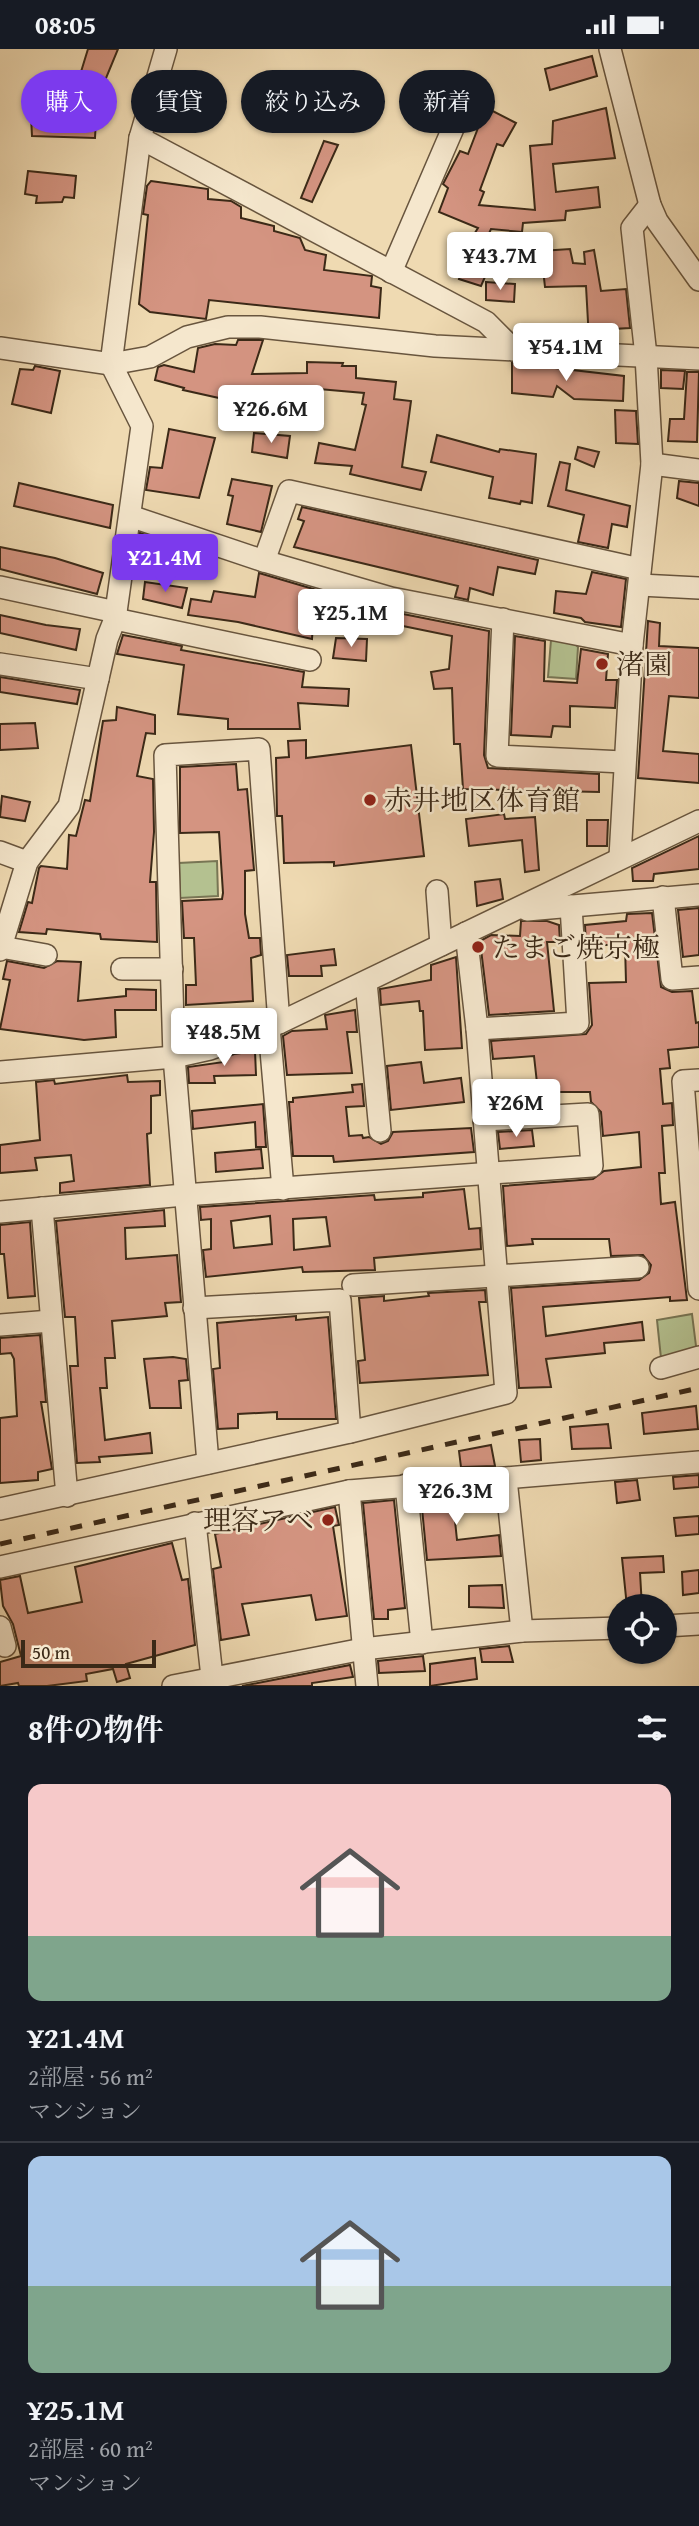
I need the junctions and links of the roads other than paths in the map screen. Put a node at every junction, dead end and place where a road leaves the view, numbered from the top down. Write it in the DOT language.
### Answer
graph roads {
  1 [pos="166,49"];
  2 [pos="610,49"];
  3 [pos="451,133"];
  4 [pos="140,138"];
  5 [pos="650,205"];
  6 [pos="391,272"];
  7 [pos="699,281"];
  8 [pos="0,348"];
  9 [pos="514,350"];
  10 [pos="646,356"];
  11 [pos="699,359"];
  12 [pos="111,364"];
  13 [pos="652,464"];
  14 [pos="699,470"];
  15 [pos="130,516"];
  16 [pos="264,561"];
  17 [pos="640,577"];
  18 [pos="0,587"];
  19 [pos="699,588"];
  20 [pos="115,616"];
  21 [pos="503,619"];
  22 [pos="632,645"];
  23 [pos="310,660"];
  24 [pos="0,664"];
  25 [pos="98,679"];
  26 [pos="623,761"];
  27 [pos="699,821"];
  28 [pos="0,852"];
  29 [pos="620,857"];
  30 [pos="27,862"];
  31 [pos="438,891"];
  32 [pos="699,895"];
  33 [pos="663,897"];
  34 [pos="7,903"];
  35 [pos="571,906"];
  36 [pos="513,911"];
  37 [pos="466,933"];
  38 [pos="441,945"];
  39 [pos="0,949"];
  40 [pos="46,955"];
  41 [pos="122,969"];
  42 [pos="172,969"];
  43 [pos="699,977"];
  44 [pos="366,982"];
  45 [pos="274,1025"];
  46 [pos="477,1029"];
  47 [pos="174,1057"];
  48 [pos="0,1072"];
  49 [pos="699,1080"];
  50 [pos="484,1120"];
  51 [pos="380,1131"];
  52 [pos="488,1175"];
  53 [pos="283,1189"];
  54 [pos="184,1195"];
  55 [pos="42,1208"];
  56 [pos="0,1212"];
  57 [pos="638,1268"];
  58 [pos="497,1276"];
  59 [pos="353,1285"];
  60 [pos="699,1289"];
  61 [pos="194,1308"];
  62 [pos="51,1321"];
  63 [pos="0,1325"];
  64 [pos="699,1357"];
  65 [pos="661,1368"];
  66 [pos="350,1432"];
  67 [pos="699,1462"];
  68 [pos="208,1463"];
  69 [pos="506,1479"];
  70 [pos="406,1485"];
  71 [pos="349,1491"];
  72 [pos="67,1496"];
  73 [pos="0,1509"];
  74 [pos="195,1524"];
  75 [pos="0,1567"];
  76 [pos="699,1625"];
  77 [pos="677,1626"];
  78 [pos="607,1629"];
  79 [pos="522,1632"];
  80 [pos="422,1643"];
  81 [pos="363,1649"];
  82 [pos="213,1682"];
  83 [pos="173,1686"];
  84 [pos="367,1686"];
  1 -- 4 [label="street"];
  2 -- 5 [label="street"];
  3 -- 6 [label="street"];
  4 -- 6 [label="street"];
  4 -- 12 [label="street"];
  5 -- 7 [label="street"];
  5 -- 10 [label="street"];
  6 -- 9 [label="street"];
  8 -- 12 [label="street"];
  9 -- 10 [label="street"];
  9 -- 12 [label="street"];
  10 -- 11 [label="street"];
  10 -- 13 [label="street"];
  12 -- 15 [label="street"];
  13 -- 14 [label="street"];
  13 -- 17 [label="street"];
  15 -- 16 [label="street"];
  15 -- 20 [label="street"];
  16 -- 17 [label="street"];
  16 -- 21 [label="street"];
  17 -- 19 [label="street"];
  17 -- 22 [label="street"];
  18 -- 20 [label="street"];
  20 -- 23 [label="street"];
  20 -- 25 [label="street"];
  21 -- 22 [label="street"];
  21 -- 26 [label="street"];
  22 -- 26 [label="street"];
  24 -- 25 [label="street"];
  25 -- 30 [label="street"];
  26 -- 29 [label="street"];
  27 -- 29 [label="street"];
  28 -- 30 [label="street"];
  29 -- 36 [label="street"];
  30 -- 34 [label="street"];
  31 -- 38 [label="street"];
  32 -- 33 [label="street"];
  33 -- 35 [label="street"];
  33 -- 43 [label="street"];
  34 -- 39 [label="street"];
  35 -- 36 [label="street"];
  35 -- 46 [label="street"];
  36 -- 37 [label="street"];
  37 -- 38 [label="street"];
  37 -- 46 [label="street"];
  38 -- 44 [label="street"];
  39 -- 40 [label="street"];
  41 -- 42 [label="street"];
  42 -- 45 [label="street"];
  42 -- 47 [label="street"];
  44 -- 45 [label="street"];
  44 -- 51 [label="street"];
  45 -- 47 [label="street"];
  45 -- 53 [label="street"];
  46 -- 50 [label="street"];
  47 -- 48 [label="street"];
  47 -- 54 [label="street"];
  49 -- 60 [label="street"];
  50 -- 52 [label="street"];
  50 -- 52 [label="street"];
  52 -- 53 [label="street"];
  52 -- 58 [label="street"];
  53 -- 54 [label="street"];
  54 -- 55 [label="street"];
  54 -- 61 [label="street"];
  55 -- 56 [label="street"];
  55 -- 62 [label="street"];
  57 -- 58 [label="street"];
  58 -- 59 [label="street"];
  58 -- 66 [label="street"];
  61 -- 66 [label="street"];
  61 -- 68 [label="street"];
  62 -- 63 [label="street"];
  62 -- 72 [label="street"];
  64 -- 65 [label="street"];
  66 -- 68 [label="street"];
  67 -- 69 [label="street"];
  68 -- 72 [label="street"];
  69 -- 70 [label="street"];
  69 -- 79 [label="street"];
  70 -- 71 [label="street"];
  70 -- 80 [label="street"];
  71 -- 74 [label="street"];
  71 -- 81 [label="street"];
  72 -- 73 [label="street"];
  74 -- 75 [label="street"];
  74 -- 82 [label="street"];
  76 -- 77 [label="street"];
  78 -- 79 [label="street"];
  79 -- 80 [label="street"];
  80 -- 81 [label="street"];
  81 -- 82 [label="street"];
  81 -- 84 [label="street"];
  82 -- 83 [label="street"];
}
